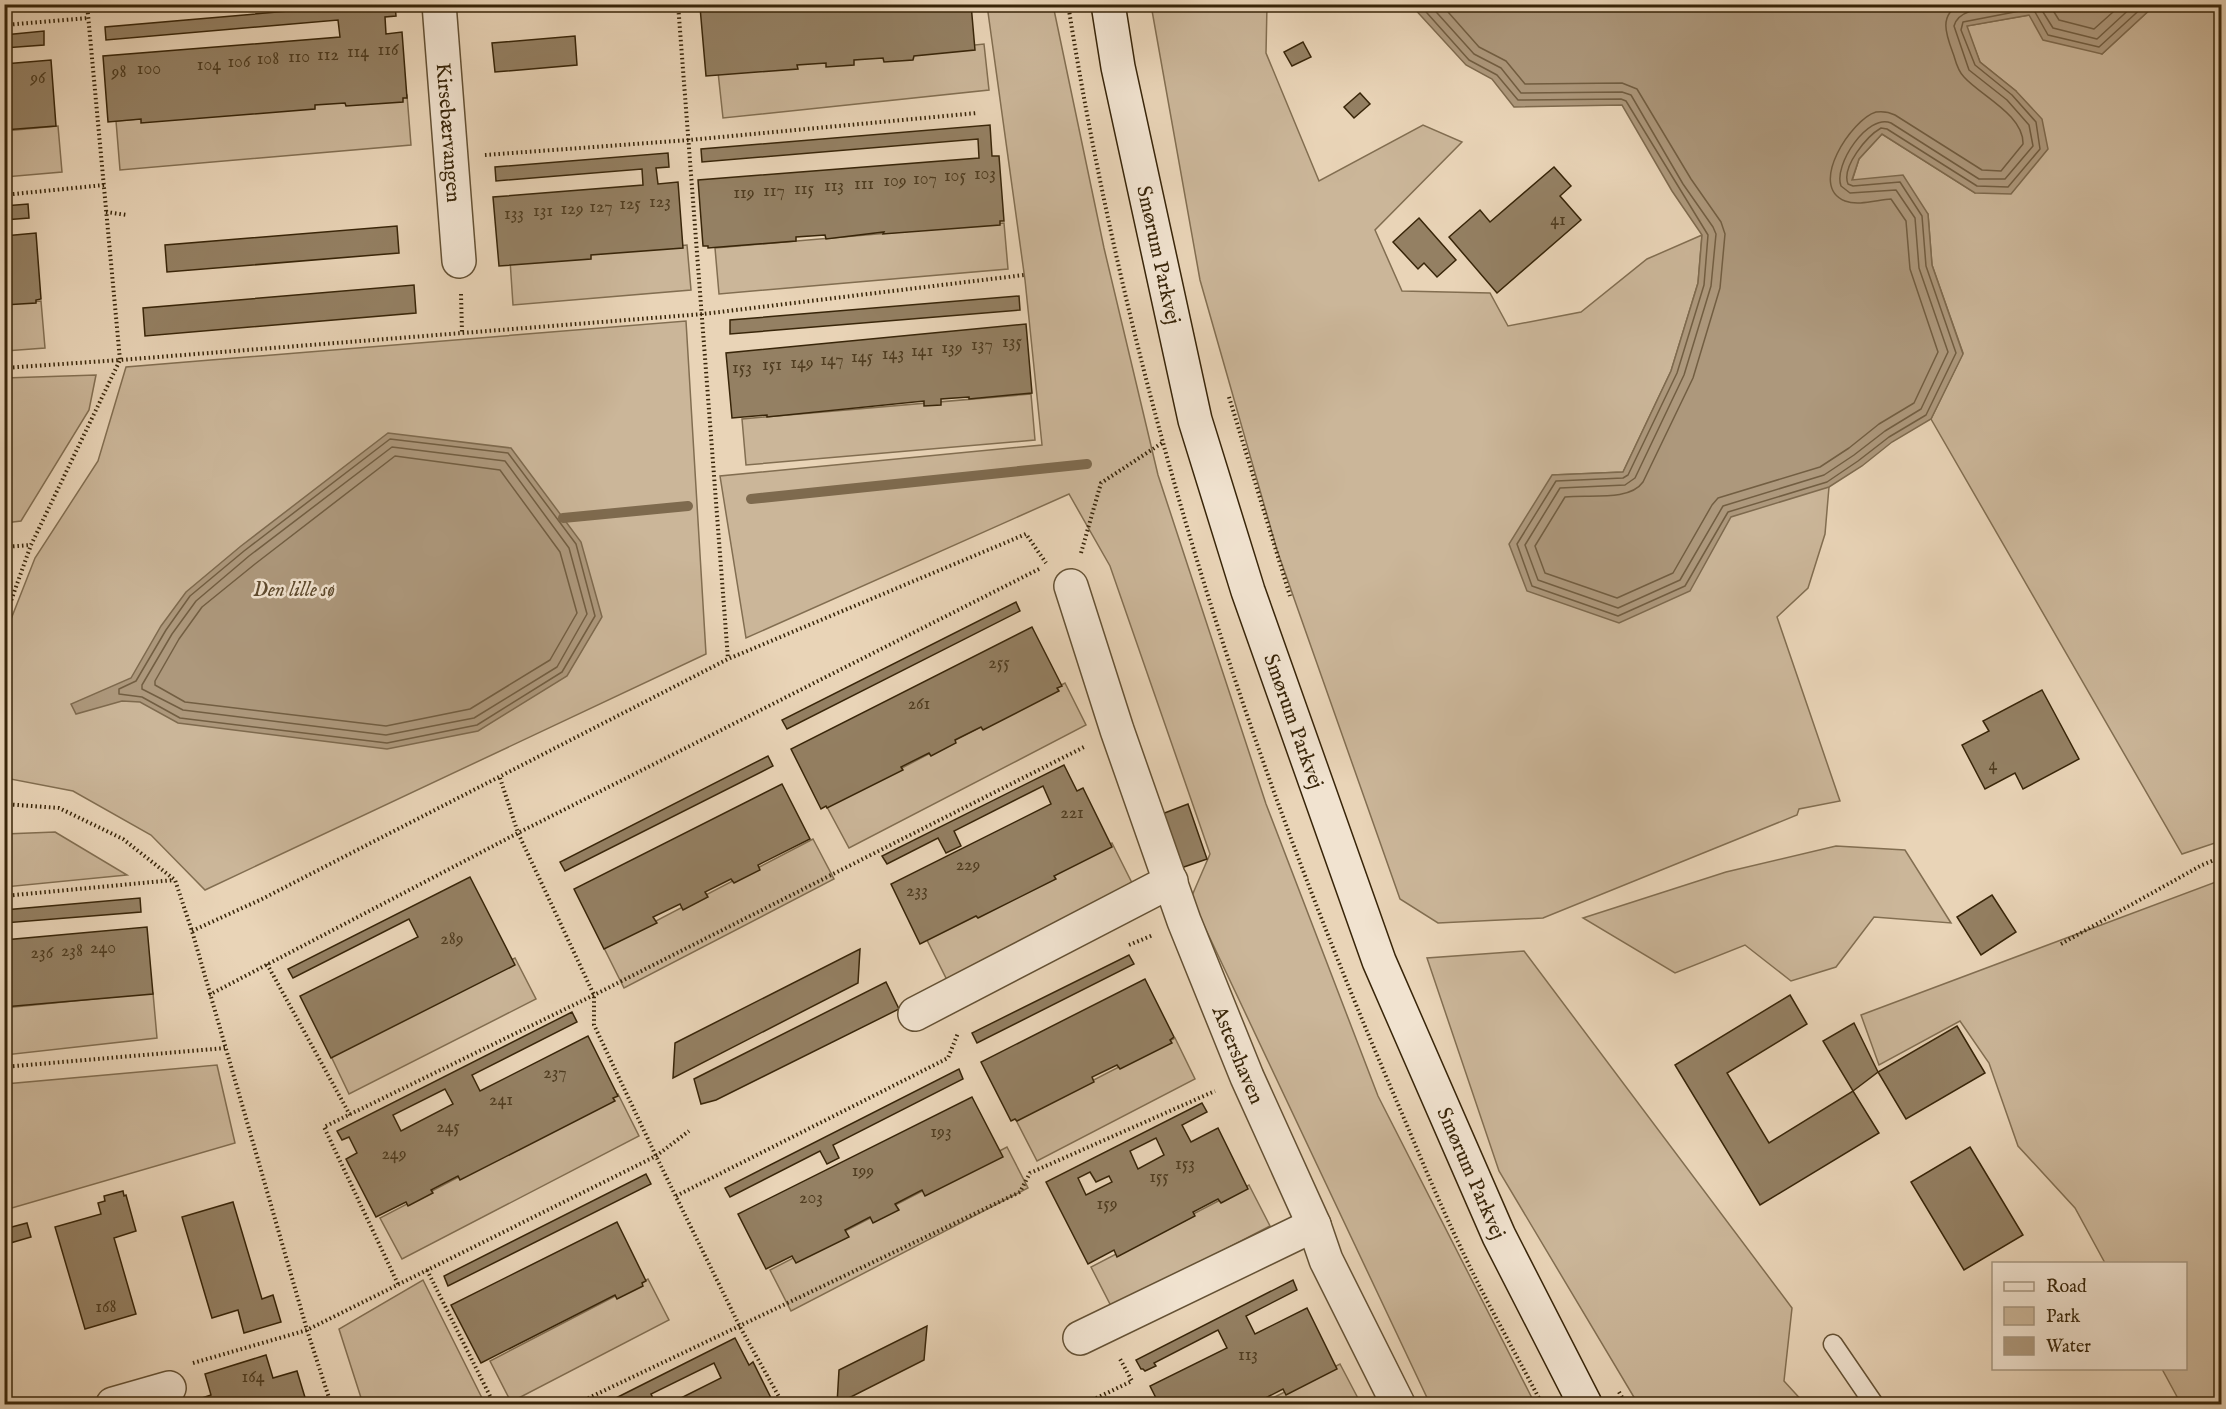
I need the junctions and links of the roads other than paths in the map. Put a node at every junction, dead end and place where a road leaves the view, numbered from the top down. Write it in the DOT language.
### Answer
graph roads {
  1 [pos="439,4"];
  2 [pos="1108,4"];
  3 [pos="459,261"];
  4 [pos="1071,586"];
  5 [pos="1171,881"];
  6 [pos="915,1014"];
  7 [pos="1314,1224"];
  8 [pos="1080,1338"];
  9 [pos="1833,1344"];
  10 [pos="169,1388"];
  11 [pos="113,1404"];
  12 [pos="1398,1404"];
  13 [pos="1585,1404"];
  14 [pos="1874,1404"];
  1 -- 3 [label="street, Kirsebærvangen"];
  2 -- 13 [label="street, Smørum Parkvej"];
  4 -- 5 [label="street, Astershaven"];
  5 -- 6 [label="street"];
  5 -- 7 [label="street, Astershaven"];
  7 -- 8 [label="street"];
  7 -- 12 [label="street, Astershaven"];
  9 -- 14 [label="lane"];
  10 -- 11 [label="street"];
}
